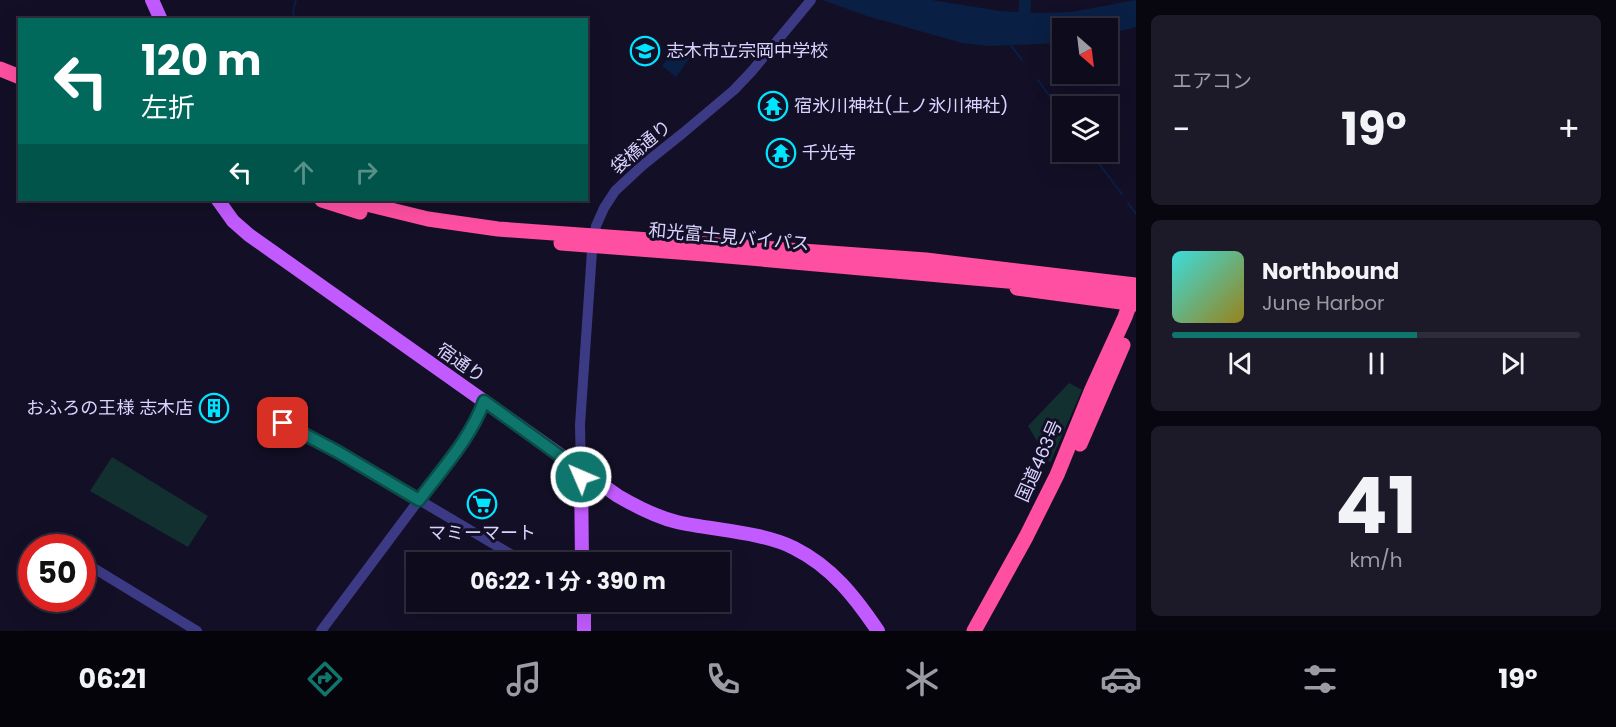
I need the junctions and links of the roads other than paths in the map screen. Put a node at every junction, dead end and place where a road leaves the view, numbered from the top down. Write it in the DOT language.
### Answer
graph roads {
  1 [pos="152,0"];
  2 [pos="811,0"];
  3 [pos="160,18"];
  4 [pos="0,59"];
  5 [pos="18,66"];
  6 [pos="0,69"];
  7 [pos="18,76"];
  8 [pos="219,201"];
  9 [pos="325,201"];
  10 [pos="354,201"];
  11 [pos="594,240"];
  12 [pos="795,251"];
  13 [pos="846,266"];
  14 [pos="1136,276"];
  15 [pos="1042,279"];
  16 [pos="1136,286"];
  17 [pos="1134,303"];
  18 [pos="479,398"];
  19 [pos="283,423"];
  20 [pos="581,471"];
  21 [pos="416,498"];
  22 [pos="507,552"];
  23 [pos="582,552"];
  24 [pos="96,570"];
  25 [pos="584,612"];
  26 [pos="197,631"];
  27 [pos="321,631"];
  28 [pos="584,631"];
  29 [pos="878,631"];
  30 [pos="974,631"];
  31 [pos="986,631"];
  1 -- 3 [label="main road"];
  2 -- 11 [label="street, 袋橋通り"];
  4 -- 5 [label="highway"];
  6 -- 7 [label="highway"];
  8 -- 18 [label="main road, 宿通り"];
  9 -- 11 [label="highway, 和光富士見バイパス"];
  10 -- 11 [label="highway, 和光富士見バイパス"];
  11 -- 12 [label="highway, 和光富士見バイパス"];
  11 -- 13 [label="highway, 和光富士見バイパス"];
  11 -- 20 [label="street, 袋橋通り"];
  12 -- 14 [label="highway"];
  12 -- 15 [label="highway, 和光富士見バイパス"];
  13 -- 15 [label="highway, 和光富士見バイパス"];
  13 -- 17 [label="highway"];
  15 -- 16 [label="highway, 和光富士見バイパス"];
  15 -- 17 [label="highway, 和光富士見バイパス, bridge"];
  16 -- 17 [label="highway"];
  17 -- 30 [label="highway, 国道463号"];
  17 -- 31 [label="highway, 国道463号"];
  18 -- 20 [label="main road, 宿通り"];
  18 -- 21 [label="street"];
  19 -- 21 [label="street"];
  20 -- 23 [label="main road"];
  20 -- 29 [label="main road, 宿通り"];
  21 -- 22 [label="street"];
  21 -- 27 [label="street"];
  24 -- 26 [label="street"];
  25 -- 28 [label="main road"];
}
